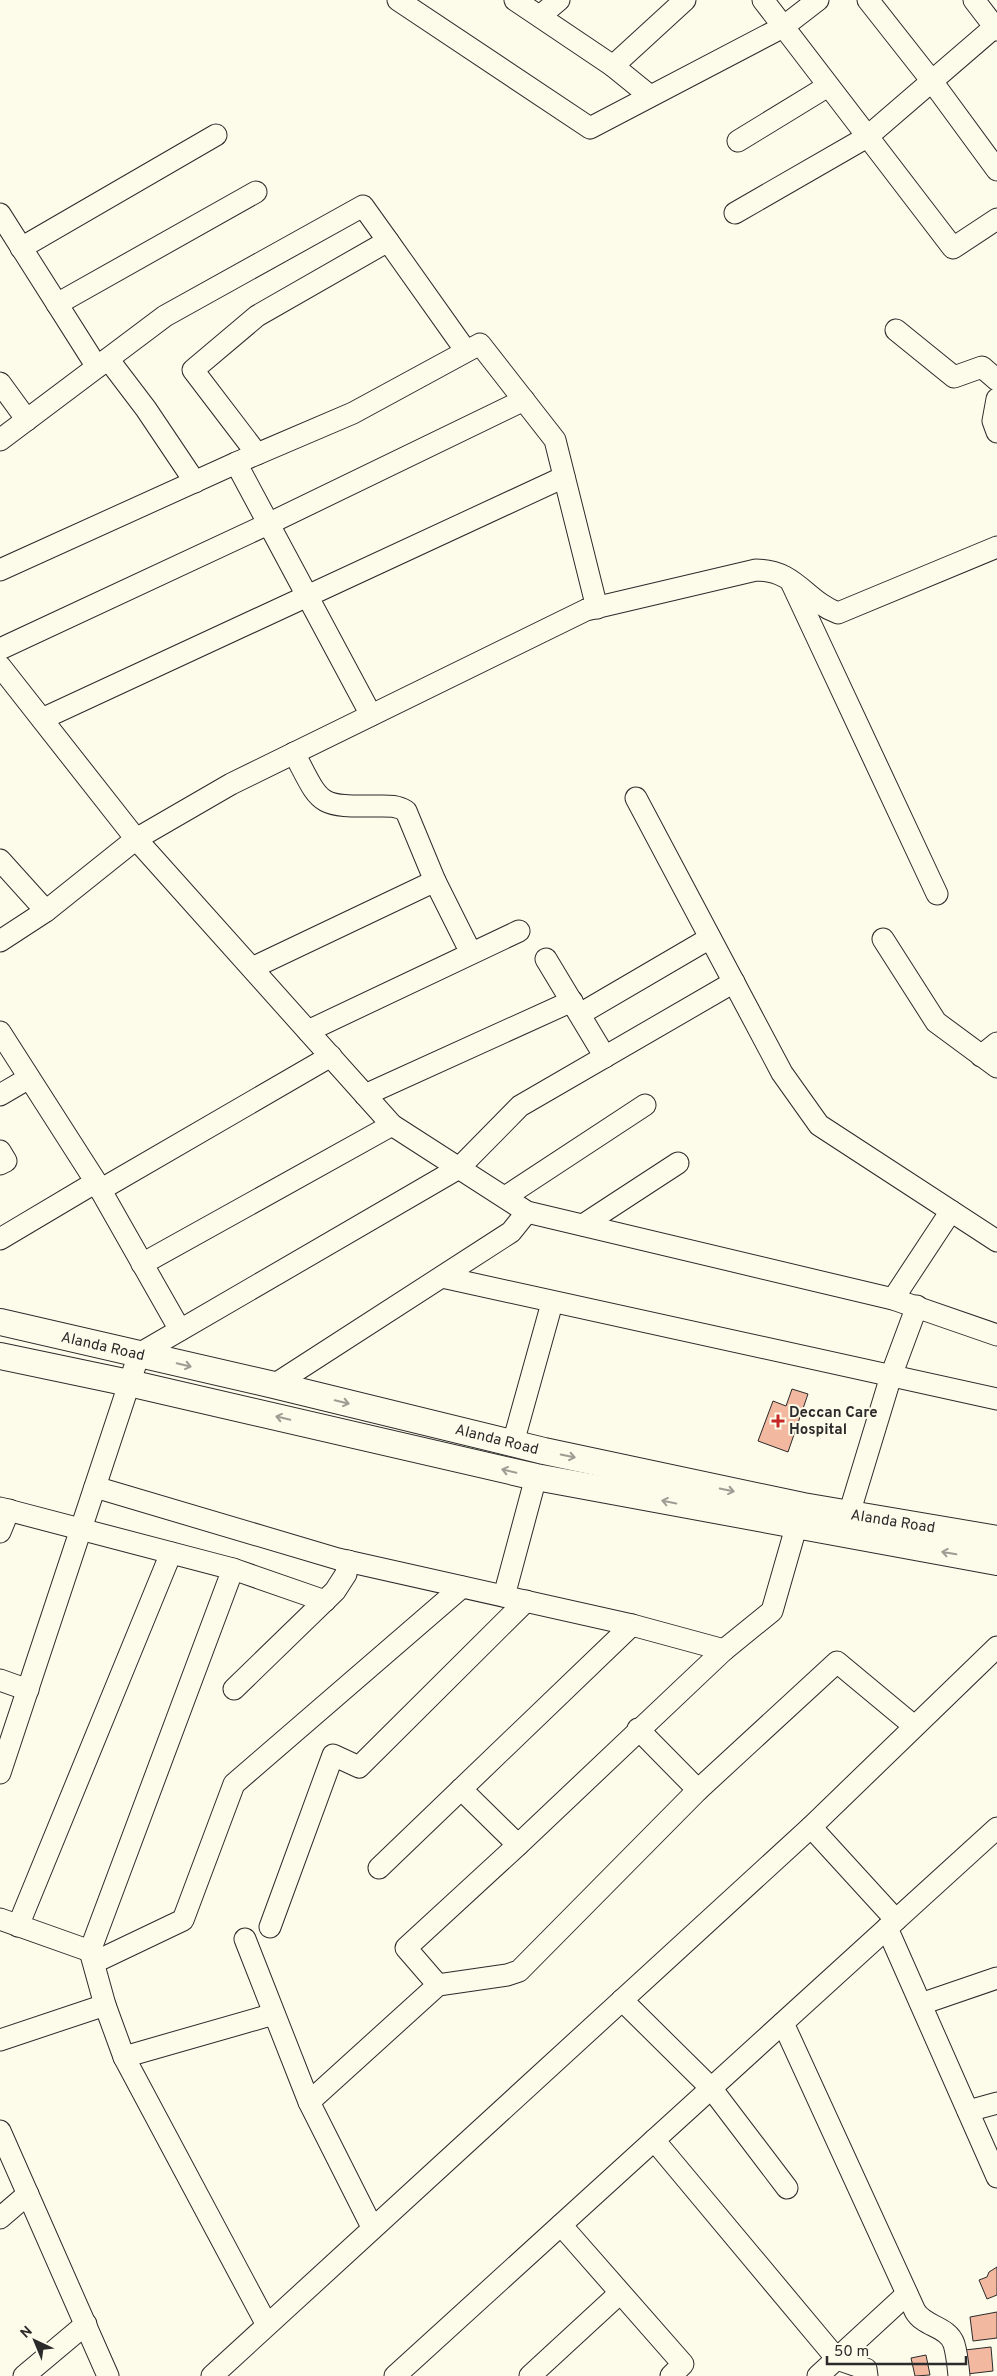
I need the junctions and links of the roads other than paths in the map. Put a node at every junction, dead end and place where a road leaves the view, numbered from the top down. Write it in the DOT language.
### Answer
graph roads {
  1 [pos="398,0"];
  2 [pos="515,0"];
  3 [pos="560,0"];
  4 [pos="685,0"];
  5 [pos="763,0"];
  6 [pos="818,0"];
  7 [pos="868,0"];
  8 [pos="974,0"];
  9 [pos="540,16"];
  10 [pos="784,27"];
  11 [pos="996,27"];
  12 [pos="613,66"];
  13 [pos="931,80"];
  14 [pos="828,86"];
  15 [pos="650,96"];
  16 [pos="216,135"];
  17 [pos="866,137"];
  18 [pos="738,141"];
  19 [pos="997,170"];
  20 [pos="256,192"];
  21 [pos="735,213"];
  22 [pos="0,214"];
  23 [pos="997,219"];
  24 [pos="388,241"];
  25 [pos="21,248"];
  26 [pos="57,304"];
  27 [pos="896,330"];
  28 [pos="466,351"];
  29 [pos="102,363"];
  30 [pos="997,380"];
  31 [pos="0,383"];
  32 [pos="997,399"];
  33 [pos="524,400"];
  34 [pos="27,420"];
  35 [pos="997,432"];
  36 [pos="0,440"];
  37 [pos="257,454"];
  38 [pos="236,463"];
  39 [pos="564,477"];
  40 [pos="195,482"];
  41 [pos="268,524"];
  42 [pos="997,547"];
  43 [pos="0,570"];
  44 [pos="789,578"];
  45 [pos="307,597"];
  46 [pos="597,608"];
  47 [pos="0,649"];
  48 [pos="0,666"];
  49 [pos="371,715"];
  50 [pos="42,720"];
  51 [pos="294,753"];
  52 [pos="636,798"];
  53 [pos="136,839"];
  54 [pos="0,860"];
  55 [pos="434,882"];
  56 [pos="937,894"];
  57 [pos="46,911"];
  58 [pos="519,930"];
  59 [pos="710,938"];
  60 [pos="883,939"];
  61 [pos="0,941"];
  62 [pos="471,953"];
  63 [pos="546,959"];
  64 [pos="252,968"];
  65 [pos="734,982"];
  66 [pos="576,1008"];
  67 [pos="308,1031"];
  68 [pos="0,1032"];
  69 [pos="992,1055"];
  70 [pos="331,1056"];
  71 [pos="605,1056"];
  72 [pos="29,1078"];
  73 [pos="0,1095"];
  74 [pos="366,1095"];
  75 [pos="645,1105"];
  76 [pos="392,1125"];
  77 [pos="0,1151"];
  78 [pos="678,1162"];
  79 [pos="0,1164"];
  80 [pos="459,1168"];
  81 [pos="98,1186"];
  82 [pos="505,1197"];
  83 [pos="951,1211"];
  84 [pos="527,1212"];
  85 [pos="583,1225"];
  86 [pos="0,1239"];
  87 [pos="997,1241"];
  88 [pos="142,1264"];
  89 [pos="442,1277"];
  90 [pos="893,1299"];
  91 [pos="552,1303"];
  92 [pos="917,1306"];
  93 [pos="0,1322"];
  94 [pos="180,1330"];
  95 [pos="997,1335"];
  96 [pos="139,1354"];
  97 [pos="0,1356"];
  98 [pos="891,1376"];
  99 [pos="129,1383"];
  100 [pos="274,1385"];
  101 [pos="997,1399"];
  102 [pos="513,1443"];
  103 [pos="536,1477"];
  104 [pos="95,1487"];
  105 [pos="4,1509"];
  106 [pos="849,1514"];
  107 [pos="800,1516"];
  108 [pos="81,1530"];
  109 [pos="0,1532"];
  110 [pos="997,1539"];
  111 [pos="172,1553"];
  112 [pos="348,1561"];
  113 [pos="997,1562"];
  114 [pos="233,1569"];
  115 [pos="462,1587"];
  116 [pos="504,1596"];
  117 [pos="325,1601"];
  118 [pos="526,1601"];
  119 [pos="632,1625"];
  120 [pos="997,1647"];
  121 [pos="724,1650"];
  122 [pos="0,1680"];
  123 [pos="234,1689"];
  124 [pos="28,1690"];
  125 [pos="914,1726"];
  126 [pos="638,1729"];
  127 [pos="0,1773"];
  128 [pos="461,1789"];
  129 [pos="698,1790"];
  130 [pos="811,1827"];
  131 [pos="997,1828"];
  132 [pos="518,1845"];
  133 [pos="379,1868"];
  134 [pos="9,1922"];
  135 [pos="892,1924"];
  136 [pos="270,1927"];
  137 [pos="244,1939"];
  138 [pos="92,1956"];
  139 [pos="997,1978"];
  140 [pos="438,1985"];
  141 [pos="622,2000"];
  142 [pos="921,2004"];
  143 [pos="105,2005"];
  144 [pos="274,2014"];
  145 [pos="783,2023"];
  146 [pos="0,2040"];
  147 [pos="124,2057"];
  148 [pos="711,2088"];
  149 [pos="309,2102"];
  150 [pos="997,2102"];
  151 [pos="968,2111"];
  152 [pos="0,2131"];
  153 [pos="654,2140"];
  154 [pos="997,2177"];
  155 [pos="787,2188"];
  156 [pos="28,2194"];
  157 [pos="0,2218"];
  158 [pos="560,2225"];
  159 [pos="372,2227"];
  160 [pos="620,2293"];
  161 [pos="907,2294"];
  162 [pos="86,2324"];
  163 [pos="267,2325"];
  164 [pos="837,2359"];
  165 [pos="683,2372"];
  166 [pos="221,2373"];
  167 [pos="24,2376"];
  168 [pos="108,2376"];
  169 [pos="395,2376"];
  170 [pos="530,2376"];
  171 [pos="818,2376"];
  172 [pos="867,2376"];
  173 [pos="959,2376"];
  1 -- 15 [label="street"];
  2 -- 9 [label="street"];
  3 -- 9 [label="street"];
  4 -- 12 [label="street"];
  5 -- 10 [label="street"];
  6 -- 10 [label="street"];
  7 -- 13 [label="street"];
  8 -- 11 [label="street"];
  9 -- 12 [label="street"];
  10 -- 14 [label="street"];
  10 -- 15 [label="street"];
  11 -- 13 [label="street"];
  12 -- 15 [label="street"];
  13 -- 17 [label="street"];
  13 -- 19 [label="street"];
  14 -- 17 [label="street"];
  14 -- 18 [label="street"];
  16 -- 25 [label="street"];
  17 -- 21 [label="street"];
  17 -- 23 [label="street"];
  20 -- 26 [label="street"];
  22 -- 25 [label="street"];
  24 -- 28 [label="street"];
  24 -- 29 [label="street"];
  24 -- 37 [label="street"];
  25 -- 26 [label="street"];
  26 -- 29 [label="street"];
  27 -- 30 [label="street"];
  28 -- 33 [label="street"];
  28 -- 37 [label="street"];
  29 -- 34 [label="street"];
  29 -- 40 [label="street"];
  31 -- 34 [label="street"];
  32 -- 35 [label="street"];
  33 -- 39 [label="street"];
  33 -- 41 [label="street"];
  34 -- 36 [label="street"];
  37 -- 38 [label="street"];
  38 -- 40 [label="street"];
  38 -- 41 [label="street"];
  39 -- 45 [label="street"];
  39 -- 46 [label="street"];
  40 -- 43 [label="street"];
  41 -- 45 [label="street"];
  41 -- 47 [label="street"];
  42 -- 44 [label="street"];
  44 -- 46 [label="street"];
  44 -- 56 [label="street"];
  45 -- 49 [label="street"];
  45 -- 50 [label="street"];
  46 -- 49 [label="street"];
  48 -- 50 [label="street"];
  49 -- 51 [label="street"];
  50 -- 53 [label="street"];
  51 -- 53 [label="street"];
  51 -- 55 [label="street"];
  52 -- 59 [label="street"];
  53 -- 57 [label="street"];
  53 -- 64 [label="street"];
  54 -- 57 [label="street"];
  55 -- 62 [label="street"];
  55 -- 64 [label="street"];
  57 -- 61 [label="street"];
  58 -- 62 [label="street"];
  59 -- 65 [label="street"];
  59 -- 66 [label="street"];
  60 -- 69 [label="street"];
  62 -- 67 [label="street"];
  63 -- 66 [label="street"];
  64 -- 67 [label="street"];
  65 -- 71 [label="street"];
  65 -- 83 [label="street"];
  66 -- 71 [label="street"];
  66 -- 74 [label="street"];
  67 -- 70 [label="street"];
  68 -- 72 [label="street"];
  70 -- 74 [label="street"];
  70 -- 81 [label="street"];
  71 -- 80 [label="street"];
  72 -- 73 [label="street"];
  72 -- 81 [label="street"];
  74 -- 76 [label="street"];
  75 -- 82 [label="street"];
  76 -- 80 [label="street"];
  76 -- 88 [label="street"];
  77 -- 79 [label="street"];
  78 -- 85 [label="street"];
  80 -- 82 [label="street"];
  80 -- 94 [label="street"];
  81 -- 86 [label="street"];
  81 -- 88 [label="street"];
  82 -- 84 [label="street"];
  83 -- 87 [label="street"];
  83 -- 90 [label="street"];
  84 -- 85 [label="street"];
  84 -- 89 [label="street"];
  85 -- 90 [label="street"];
  88 -- 94 [label="street"];
  89 -- 91 [label="street"];
  89 -- 100 [label="street"];
  90 -- 92 [label="street"];
  91 -- 98 [label="street"];
  91 -- 102 [label="street"];
  92 -- 95 [label="street"];
  92 -- 98 [label="street"];
  93 -- 96 [label="main road, Alanda Road"];
  94 -- 96 [label="street"];
  96 -- 99 [label="street"];
  96 -- 100 [label="main road, Alanda Road, one-way"];
  97 -- 99 [label="main road, Alanda Road"];
  98 -- 101 [label="street"];
  98 -- 106 [label="street"];
  103 -- 99 [label="main road, Alanda Road, one-way"];
  99 -- 104 [label="street"];
  100 -- 102 [label="main road, Alanda Road, one-way"];
  102 -- 107 [label="main road, Alanda Road, one-way"];
  107 -- 103 [label="main road, Alanda Road, one-way"];
  103 -- 116 [label="street"];
  104 -- 108 [label="street"];
  104 -- 112 [label="street"];
  105 -- 108 [label="street"];
  105 -- 109 [label="street"];
  106 -- 107 [label="main road, Alanda Road"];
  106 -- 110 [label="main road, Alanda Road"];
  113 -- 107 [label="main road, Alanda Road, one-way"];
  107 -- 121 [label="street"];
  108 -- 111 [label="street"];
  108 -- 124 [label="street"];
  111 -- 114 [label="street"];
  111 -- 134 [label="street"];
  112 -- 115 [label="street"];
  112 -- 117 [label="street"];
  114 -- 117 [label="street"];
  114 -- 138 [label="street"];
  115 -- 116 [label="street"];
  115 -- 138 [label="street"];
  116 -- 118 [label="street"];
  117 -- 123 [label="street"];
  118 -- 119 [label="street"];
  118 -- 136 [label="street"];
  119 -- 121 [label="street"];
  119 -- 128 [label="street"];
  120 -- 125 [label="street"];
  121 -- 126 [label="street"];
  122 -- 124 [label="street"];
  124 -- 127 [label="street"];
  125 -- 129 [label="street"];
  125 -- 130 [label="street"];
  126 -- 129 [label="street"];
  126 -- 132 [label="street"];
  128 -- 132 [label="street"];
  128 -- 133 [label="street"];
  129 -- 140 [label="street"];
  130 -- 135 [label="street"];
  130 -- 141 [label="street"];
  131 -- 135 [label="street"];
  132 -- 140 [label="street"];
  134 -- 138 [label="street"];
  135 -- 142 [label="street"];
  135 -- 145 [label="street"];
  137 -- 144 [label="street"];
  138 -- 143 [label="street"];
  139 -- 142 [label="street"];
  140 -- 149 [label="street"];
  141 -- 148 [label="street"];
  141 -- 159 [label="street"];
  142 -- 151 [label="street"];
  143 -- 146 [label="street"];
  143 -- 147 [label="street"];
  144 -- 147 [label="street"];
  144 -- 149 [label="street"];
  145 -- 148 [label="street"];
  145 -- 161 [label="street"];
  147 -- 163 [label="street"];
  148 -- 153 [label="street"];
  148 -- 155 [label="street"];
  149 -- 159 [label="street"];
  150 -- 151 [label="street"];
  151 -- 154 [label="street"];
  152 -- 156 [label="street"];
  153 -- 158 [label="street"];
  153 -- 164 [label="street"];
  156 -- 157 [label="street"];
  156 -- 162 [label="street"];
  158 -- 160 [label="street"];
  158 -- 169 [label="street"];
  159 -- 163 [label="street"];
  160 -- 165 [label="street"];
  160 -- 170 [label="street"];
  161 -- 164 [label="street"];
  161 -- 173 [label="street"];
  162 -- 167 [label="street"];
  162 -- 168 [label="street"];
  163 -- 166 [label="street"];
  164 -- 171 [label="street"];
  164 -- 172 [label="street"];
}
